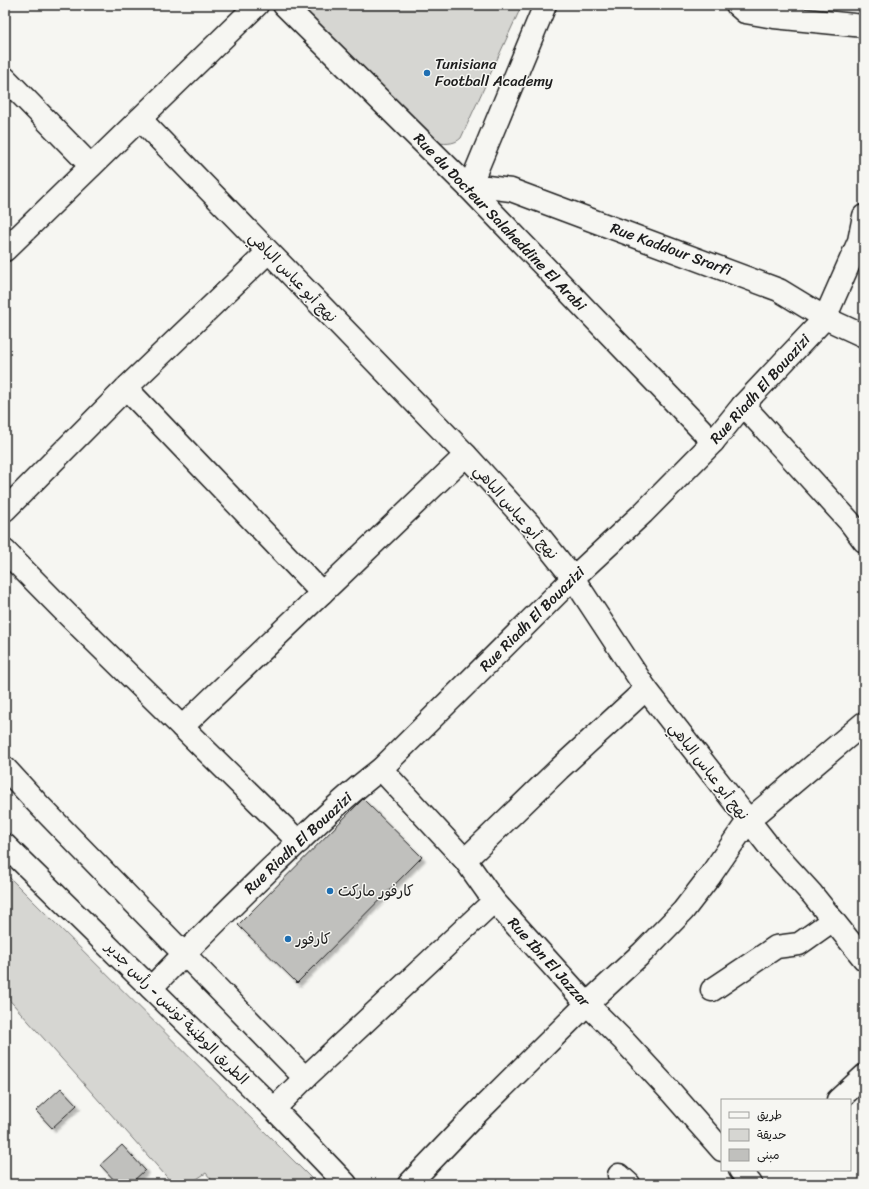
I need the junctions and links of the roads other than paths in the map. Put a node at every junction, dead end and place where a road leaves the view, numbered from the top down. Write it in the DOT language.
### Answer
graph roads {
  1 [pos="257,5"];
  2 [pos="284,5"];
  3 [pos="545,5"];
  4 [pos="737,5"];
  5 [pos="864,26"];
  6 [pos="5,78"];
  7 [pos="140,119"];
  8 [pos="91,166"];
  9 [pos="469,188"];
  10 [pos="864,216"];
  11 [pos="861,241"];
  12 [pos="5,250"];
  13 [pos="268,252"];
  14 [pos="825,318"];
  15 [pos="864,336"];
  16 [pos="126,388"];
  17 [pos="743,405"];
  18 [pos="713,442"];
  19 [pos="466,455"];
  20 [pos="5,510"];
  21 [pos="864,541"];
  22 [pos="5,551"];
  23 [pos="573,578"];
  24 [pos="322,593"];
  25 [pos="646,689"];
  26 [pos="864,723"];
  27 [pos="182,727"];
  28 [pos="5,768"];
  29 [pos="382,769"];
  30 [pos="748,821"];
  31 [pos="299,842"];
  32 [pos="5,845"];
  33 [pos="465,860"];
  34 [pos="494,901"];
  35 [pos="833,920"];
  36 [pos="183,954"];
  37 [pos="864,960"];
  38 [pos="151,988"];
  39 [pos="712,990"];
  40 [pos="587,1004"];
  41 [pos="864,1076"];
  42 [pos="304,1078"];
  43 [pos="839,1099"];
  44 [pos="274,1109"];
  45 [pos="721,1149"];
  46 [pos="346,1184"];
  47 [pos="409,1184"];
  1 -- 7 [label="street"];
  2 -- 9 [label="street, Rue du Docteur Salaheddine El Arabi"];
  3 -- 9 [label="street"];
  4 -- 5 [label="street"];
  6 -- 8 [label="street"];
  7 -- 8 [label="street"];
  7 -- 13 [label="street, نهج أبو عباس الباهي"];
  8 -- 12 [label="street"];
  9 -- 14 [label="street, Rue Kaddour Srarfi"];
  9 -- 18 [label="street, Rue du Docteur Salaheddine El Arabi"];
  10 -- 11 [label="street, Rue Riadh El Bouazizi"];
  11 -- 14 [label="street, Rue Riadh El Bouazizi"];
  13 -- 16 [label="street"];
  13 -- 19 [label="street, نهج أبو عباس الباهي"];
  14 -- 15 [label="street, Rue Kaddour Srarfi"];
  14 -- 17 [label="street, Rue Riadh El Bouazizi"];
  16 -- 20 [label="street"];
  16 -- 24 [label="street"];
  17 -- 18 [label="street, Rue Riadh El Bouazizi"];
  17 -- 21 [label="street"];
  18 -- 23 [label="street, Rue Riadh El Bouazizi"];
  19 -- 23 [label="street, نهج أبو عباس الباهي"];
  19 -- 24 [label="street"];
  22 -- 27 [label="street"];
  23 -- 25 [label="street, نهج أبو عباس الباهي"];
  23 -- 29 [label="street, Rue Riadh El Bouazizi"];
  24 -- 27 [label="street"];
  25 -- 30 [label="street, نهج أبو عباس الباهي"];
  25 -- 33 [label="street"];
  26 -- 30 [label="street"];
  27 -- 31 [label="street"];
  28 -- 36 [label="street"];
  29 -- 31 [label="street, Rue Riadh El Bouazizi"];
  29 -- 33 [label="street, Rue Ibn El Jazzar"];
  30 -- 35 [label="street, نهج أبو عباس الباهي"];
  30 -- 40 [label="street"];
  31 -- 36 [label="street, Rue Riadh El Bouazizi"];
  32 -- 38 [label="street, الطريق الوطنية تونس - رأس جدير"];
  33 -- 34 [label="street, Rue Ibn El Jazzar"];
  34 -- 40 [label="street, Rue Ibn El Jazzar"];
  34 -- 42 [label="street"];
  35 -- 37 [label="street, نهج أبو عباس الباهي"];
  35 -- 39 [label="street"];
  36 -- 38 [label="street, Rue Riadh El Bouazizi"];
  36 -- 42 [label="street"];
  38 -- 44 [label="street, الطريق الوطنية تونس - رأس جدير"];
  40 -- 45 [label="street, Rue Ibn El Jazzar"];
  40 -- 47 [label="street"];
  41 -- 43 [label="street"];
  42 -- 44 [label="street"];
  44 -- 46 [label="street, الطريق الوطنية تونس - رأس جدير"];
}
